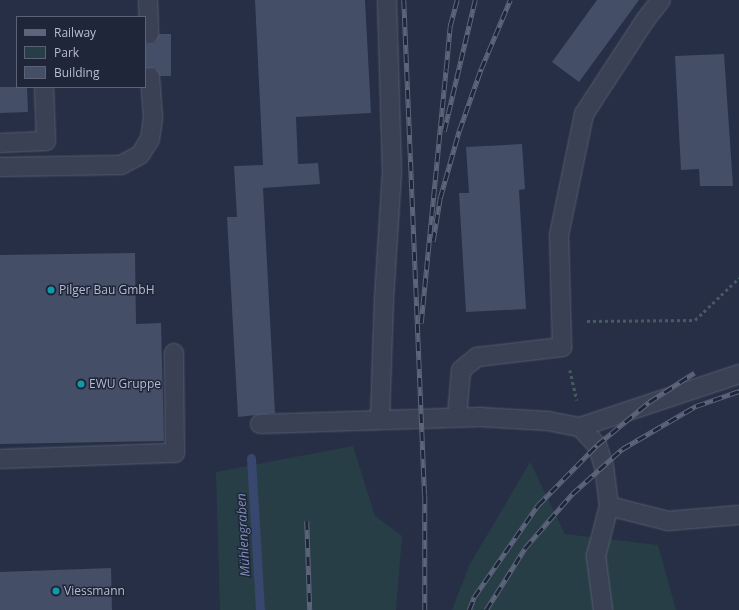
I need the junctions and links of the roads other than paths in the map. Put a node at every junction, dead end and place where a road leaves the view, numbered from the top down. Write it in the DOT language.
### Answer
graph roads {
  1 [pos="148,0"];
  2 [pos="387,0"];
  3 [pos="661,0"];
  4 [pos="149,34"];
  5 [pos="150,77"];
  6 [pos="44,88"];
  7 [pos="0,143"];
  8 [pos="0,167"];
  9 [pos="174,353"];
  10 [pos="739,374"];
  11 [pos="457,418"];
  12 [pos="380,419"];
  13 [pos="260,424"];
  14 [pos="580,427"];
  15 [pos="0,459"];
  16 [pos="609,506"];
  17 [pos="739,515"];
  18 [pos="603,610"];
  1 -- 4 [label="lane"];
  2 -- 12 [label="lane"];
  3 -- 11 [label="lane"];
  5 -- 8 [label="lane"];
  6 -- 7 [label="lane"];
  9 -- 15 [label="lane"];
  10 -- 14 [label="lane"];
  11 -- 12 [label="lane"];
  11 -- 14 [label="lane"];
  12 -- 13 [label="lane"];
  14 -- 16 [label="lane"];
  16 -- 17 [label="lane"];
  16 -- 18 [label="lane"];
}
